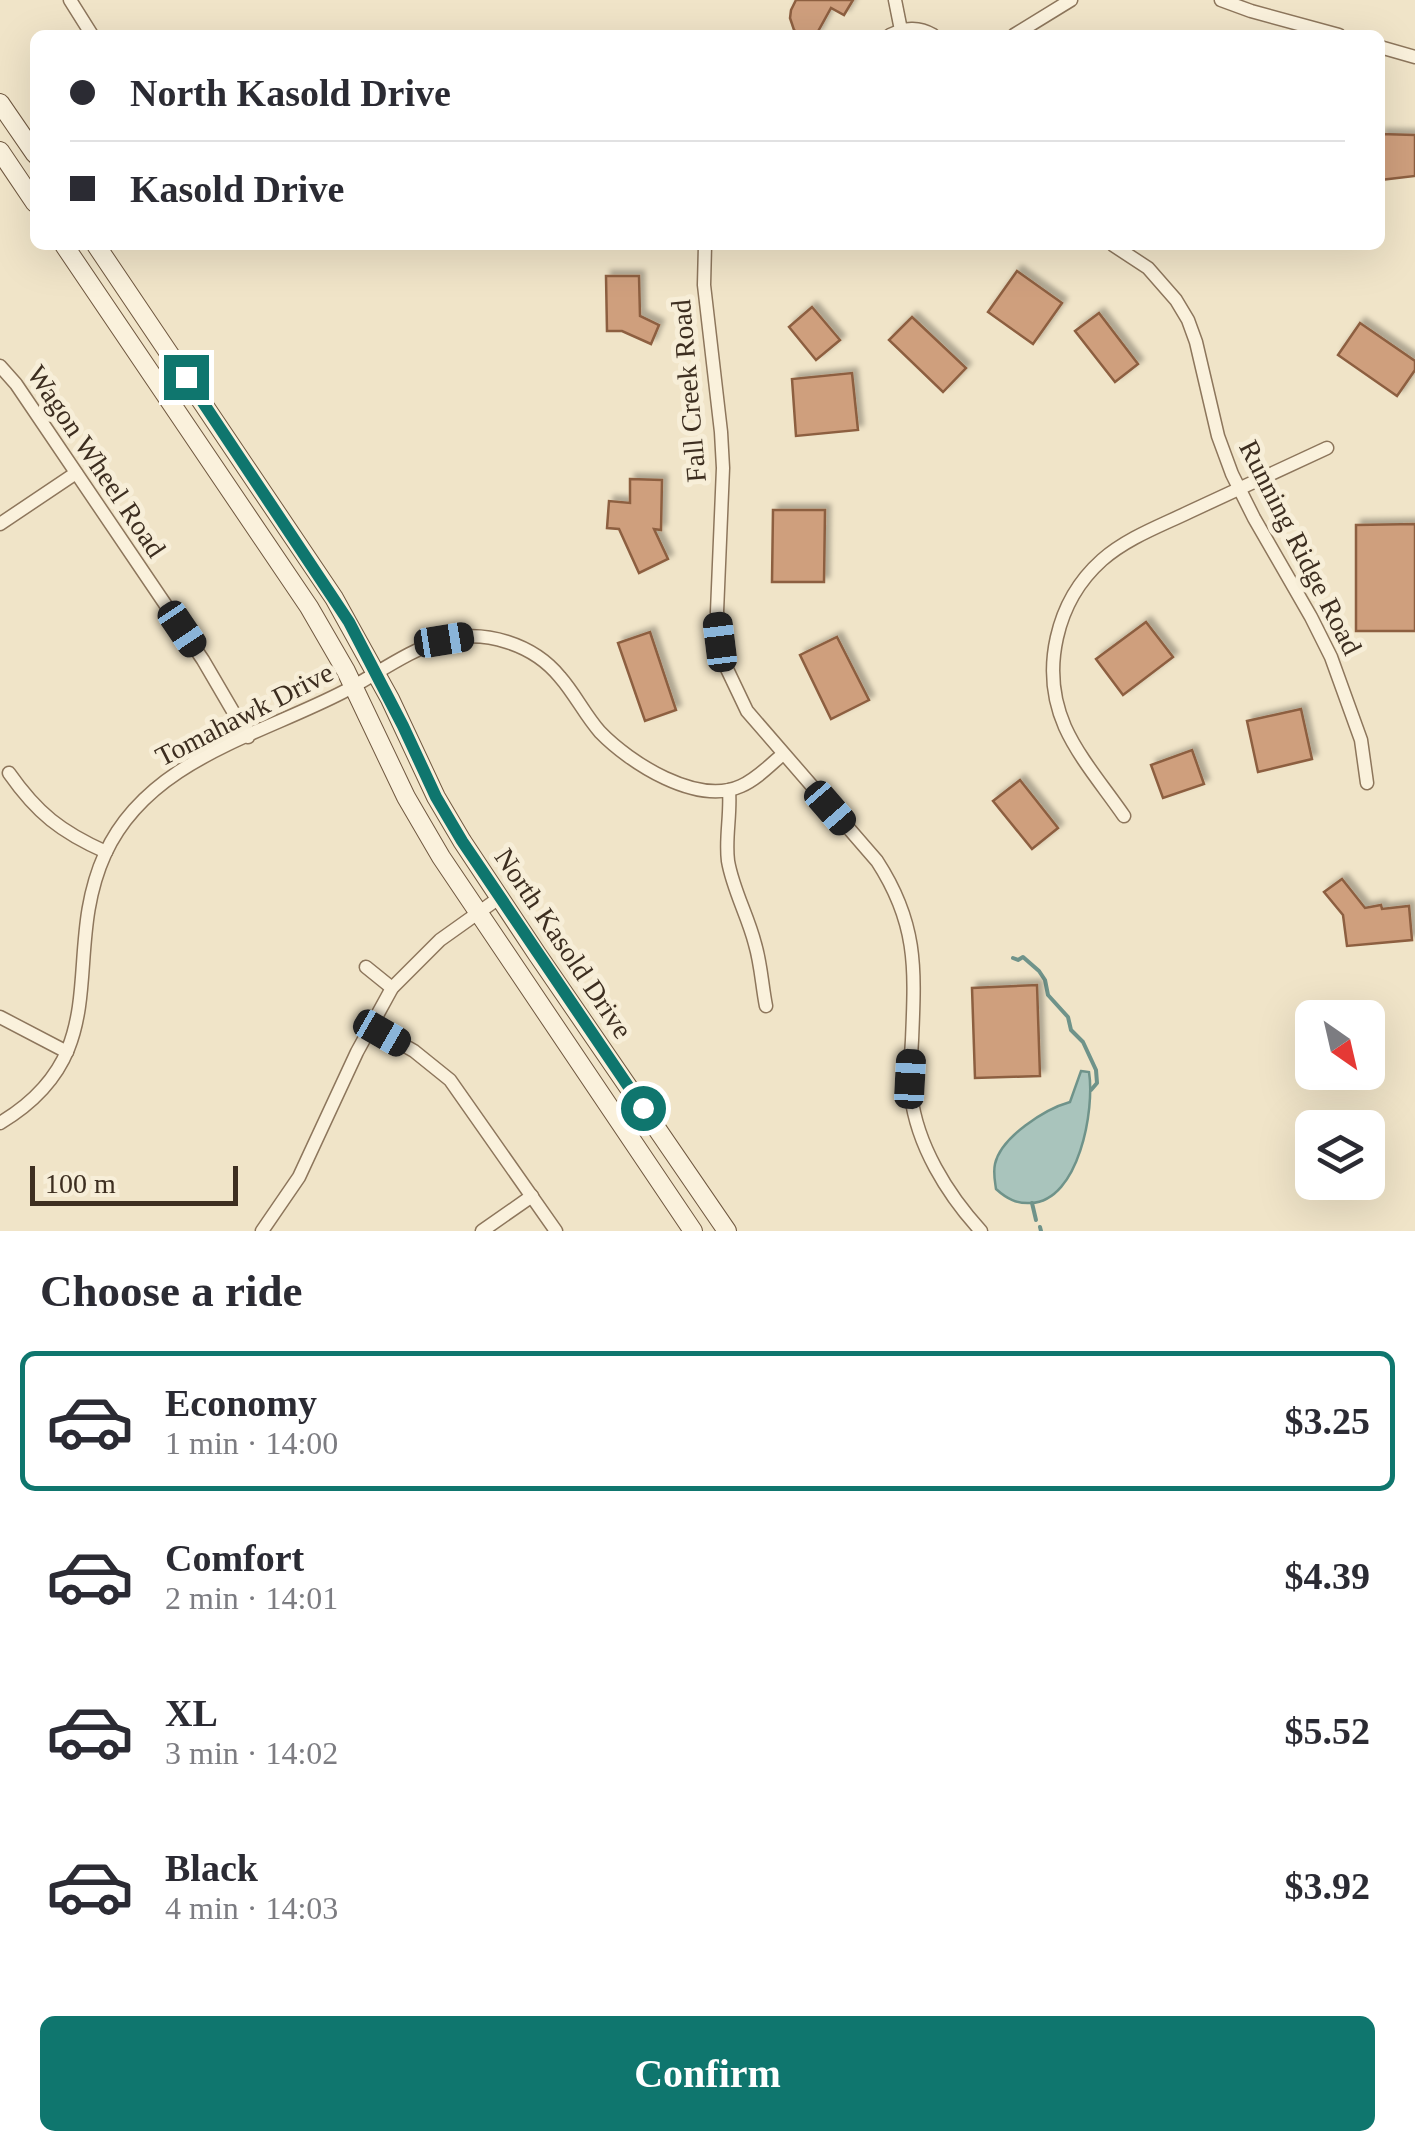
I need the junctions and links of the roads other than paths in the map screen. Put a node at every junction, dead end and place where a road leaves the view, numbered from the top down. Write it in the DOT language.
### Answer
graph roads {
  1 [pos="70,0"];
  2 [pos="895,0"];
  3 [pos="1071,0"];
  4 [pos="1221,0"];
  5 [pos="89,30"];
  6 [pos="895,30"];
  7 [pos="1022,30"];
  8 [pos="1321,30"];
  9 [pos="1385,48"];
  10 [pos="1415,57"];
  11 [pos="0,103"];
  12 [pos="30,147"];
  13 [pos="0,151"];
  14 [pos="30,195"];
  15 [pos="67,250"];
  16 [pos="99,250"];
  17 [pos="705,250"];
  18 [pos="1123,250"];
  19 [pos="0,366"];
  20 [pos="1327,448"];
  21 [pos="76,473"];
  22 [pos="1238,489"];
  23 [pos="0,524"];
  24 [pos="376,674"];
  25 [pos="354,686"];
  26 [pos="248,736"];
  27 [pos="783,754"];
  28 [pos="9,773"];
  29 [pos="1368,783"];
  30 [pos="729,790"];
  31 [pos="1124,816"];
  32 [pos="106,852"];
  33 [pos="499,898"];
  34 [pos="477,912"];
  35 [pos="366,966"];
  36 [pos="392,988"];
  37 [pos="766,1006"];
  38 [pos="0,1017"];
  39 [pos="370,1026"];
  40 [pos="67,1052"];
  41 [pos="0,1123"];
  42 [pos="532,1196"];
  43 [pos="262,1231"];
  44 [pos="482,1231"];
  45 [pos="556,1231"];
  46 [pos="692,1231"];
  47 [pos="727,1231"];
  48 [pos="981,1231"];
  1 -- 5 [label="street"];
  2 -- 6 [label="street"];
  3 -- 7 [label="street"];
  4 -- 8 [label="street"];
  9 -- 10 [label="street"];
  11 -- 12 [label="main road"];
  13 -- 14 [label="main road"];
  15 -- 25 [label="main road, North Kasold Drive"];
  16 -- 24 [label="main road, North Kasold Drive"];
  17 -- 27 [label="street, Fall Creek Road"];
  18 -- 22 [label="street, Running Ridge Road"];
  19 -- 21 [label="street, Wagon Wheel Road"];
  20 -- 22 [label="street"];
  21 -- 23 [label="street"];
  21 -- 26 [label="street, Wagon Wheel Road"];
  22 -- 29 [label="street, Running Ridge Road"];
  22 -- 31 [label="street"];
  24 -- 25 [label="street, Tomahawk Drive"];
  24 -- 30 [label="street, Tomahawk Drive"];
  24 -- 33 [label="main road, North Kasold Drive"];
  25 -- 26 [label="street, Tomahawk Drive"];
  25 -- 34 [label="main road, North Kasold Drive"];
  26 -- 32 [label="street, Tomahawk Drive"];
  27 -- 30 [label="street"];
  27 -- 48 [label="street, Fall Creek Road"];
  28 -- 32 [label="street"];
  30 -- 37 [label="street"];
  32 -- 40 [label="street, Tomahawk Drive"];
  33 -- 34 [label="street"];
  33 -- 47 [label="main road, North Kasold Drive"];
  34 -- 36 [label="street"];
  34 -- 46 [label="main road, North Kasold Drive"];
  35 -- 36 [label="street"];
  36 -- 39 [label="street"];
  38 -- 40 [label="street"];
  39 -- 42 [label="street"];
  39 -- 43 [label="street"];
  40 -- 41 [label="street, Tomahawk Drive"];
  42 -- 44 [label="street"];
  42 -- 45 [label="street"];
}
